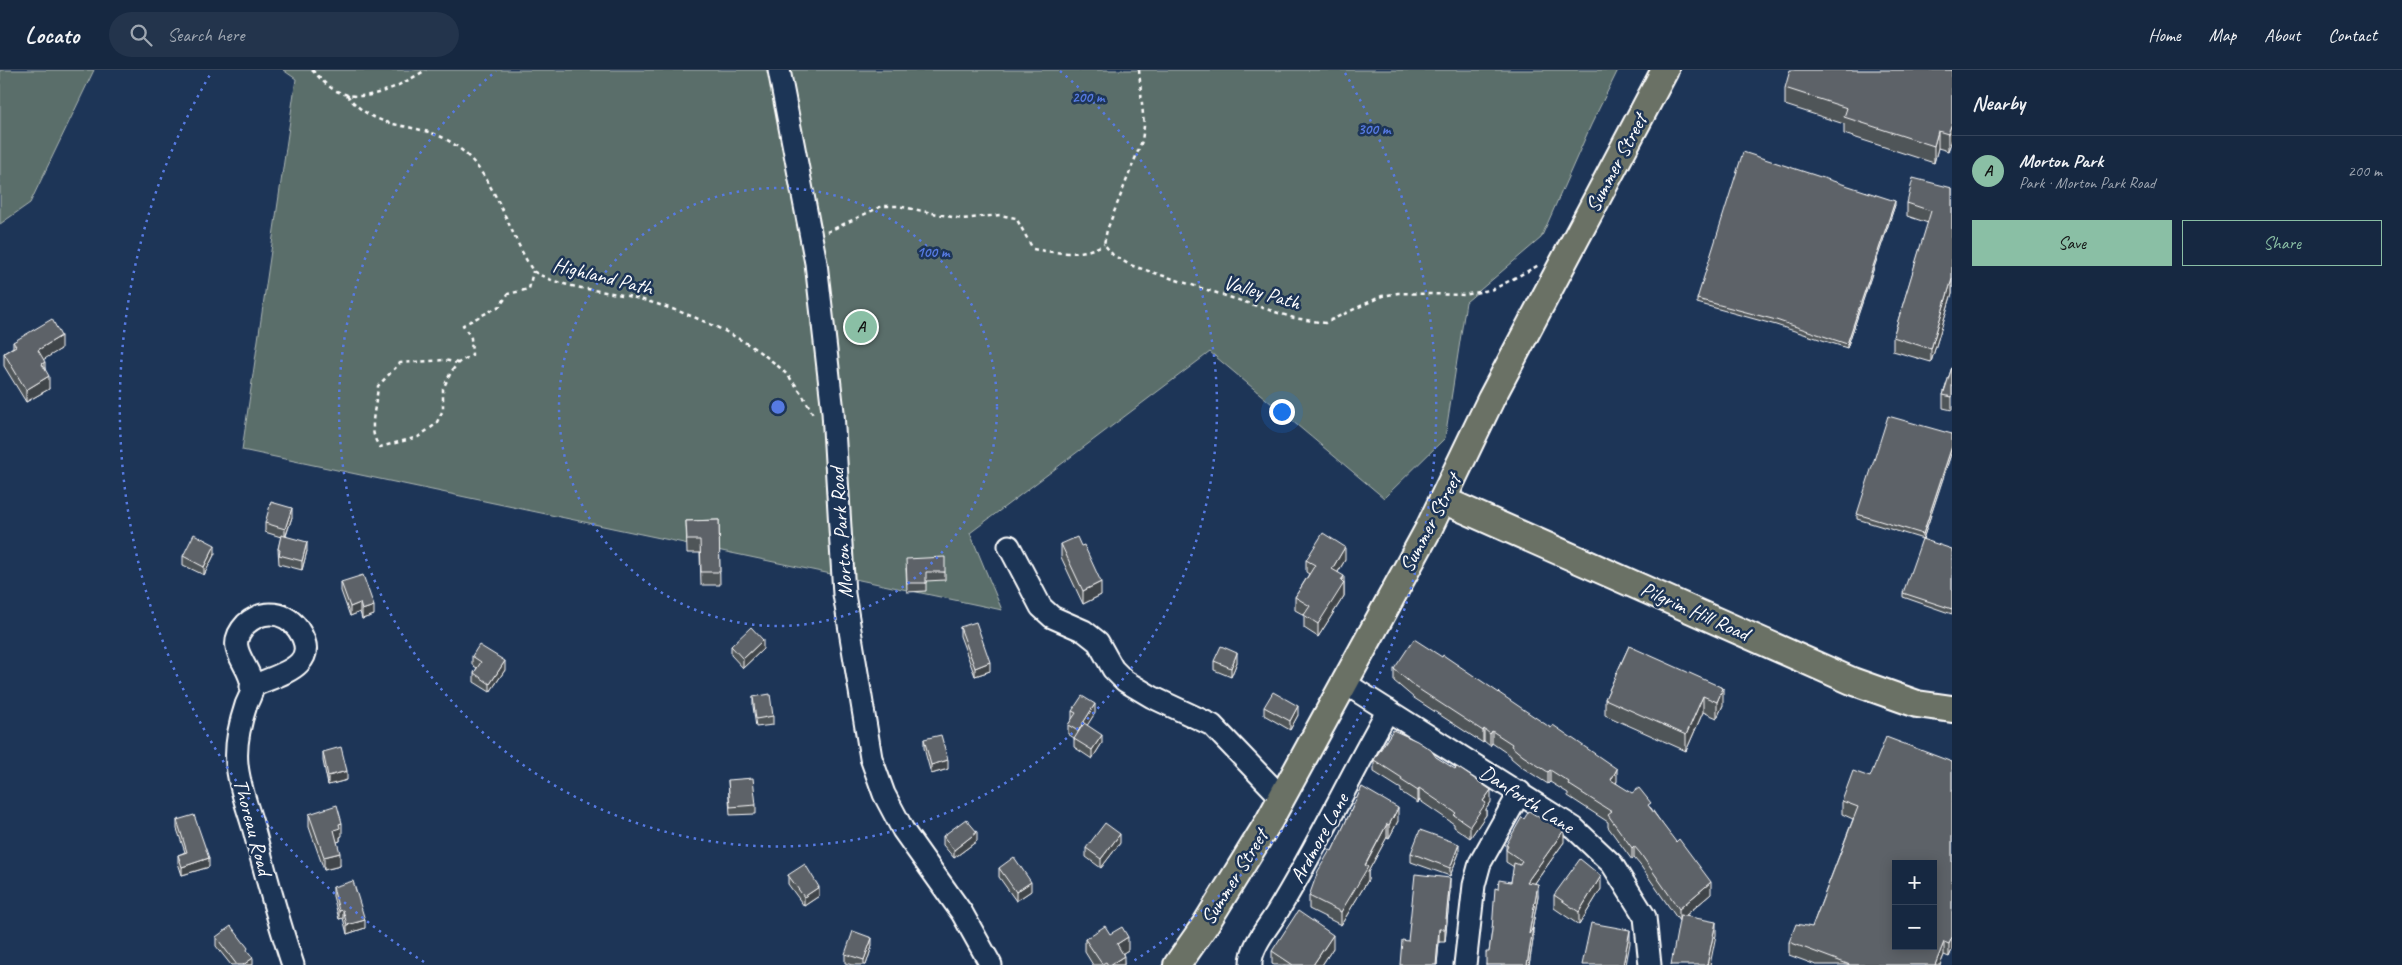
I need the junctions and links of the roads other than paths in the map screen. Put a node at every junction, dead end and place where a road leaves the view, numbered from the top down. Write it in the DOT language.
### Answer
graph roads {
  1 [pos="778,70"];
  2 [pos="1665,70"];
  3 [pos="1443,500"];
  4 [pos="1009,546"];
  5 [pos="1343,682"];
  6 [pos="251,687"];
  7 [pos="1952,709"];
  8 [pos="1388,710"];
  9 [pos="1520,792"];
  10 [pos="1281,798"];
  11 [pos="989,964"];
  12 [pos="293,965"];
  13 [pos="1177,965"];
  14 [pos="1251,965"];
  15 [pos="1465,965"];
  16 [pos="1650,965"];
  1 -- 11 [label="street, Morton Park Road"];
  2 -- 3 [label="main road, Summer Street"];
  3 -- 5 [label="main road, Summer Street"];
  3 -- 7 [label="main road, Pilgrim Hill Road"];
  4 -- 10 [label="street"];
  5 -- 8 [label="street, Danforth Lane"];
  5 -- 10 [label="main road, Summer Street"];
  6 -- 12 [label="street, Thoreau Road"];
  8 -- 9 [label="street, Danforth Lane"];
  8 -- 14 [label="street, Ardmore Lane"];
  9 -- 15 [label="street"];
  9 -- 16 [label="street, Danforth Lane"];
  10 -- 13 [label="main road, Summer Street"];
}
